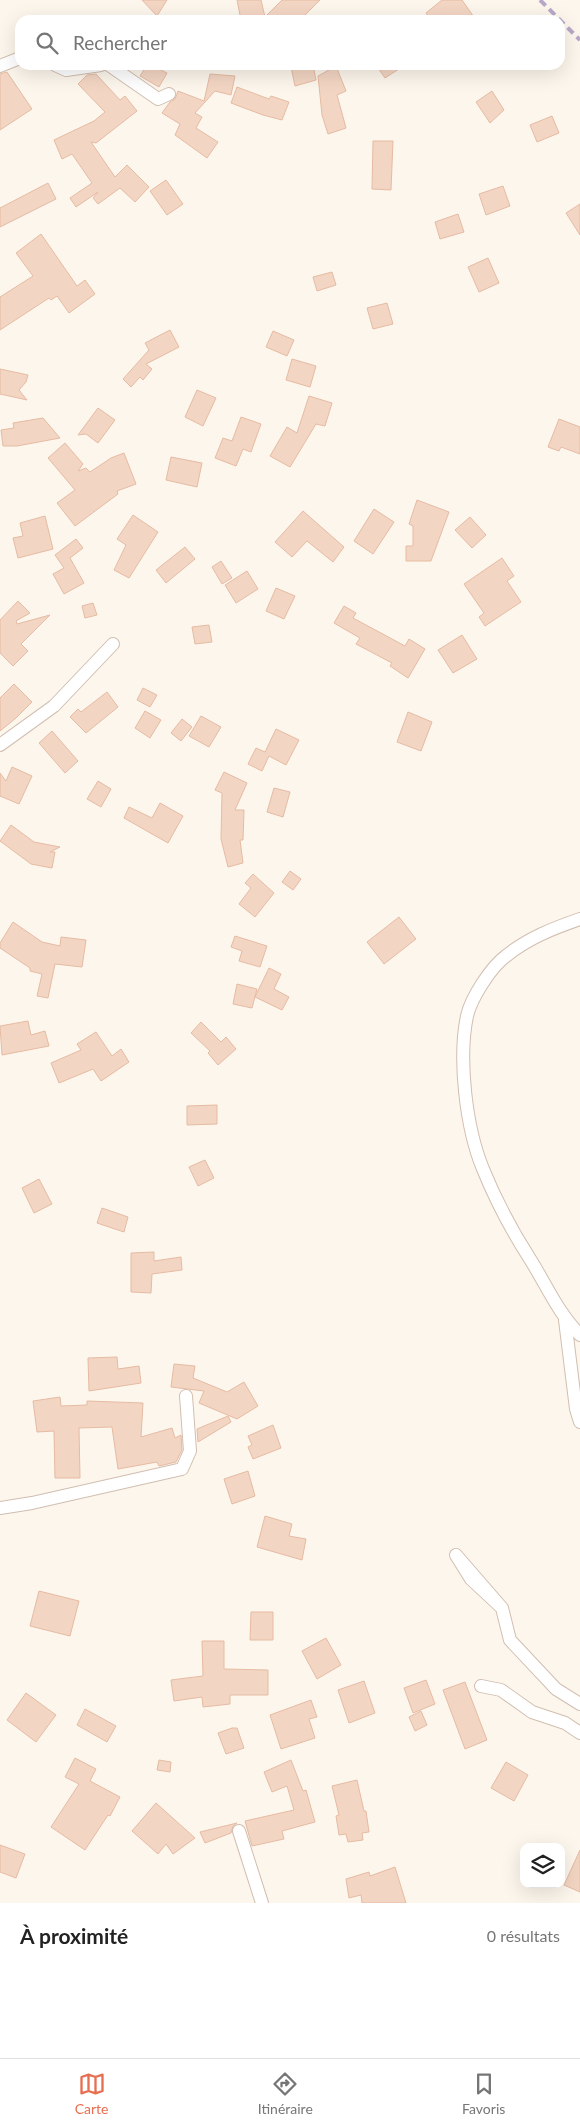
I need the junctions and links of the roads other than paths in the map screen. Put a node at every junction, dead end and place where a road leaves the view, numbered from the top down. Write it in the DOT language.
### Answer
graph roads {
  1 [pos="15,60"];
  2 [pos="0,66"];
  3 [pos="116,70"];
  4 [pos="169,94"];
  5 [pos="113,644"];
  6 [pos="0,746"];
  7 [pos="580,919"];
  8 [pos="565,1320"];
  9 [pos="580,1335"];
  10 [pos="186,1396"];
  11 [pos="580,1422"];
  12 [pos="0,1508"];
  13 [pos="502,1608"];
  14 [pos="481,1686"];
  15 [pos="580,1704"];
  16 [pos="580,1733"];
  17 [pos="239,1831"];
  18 [pos="262,1903"];
  1 -- 2 [label="street"];
  3 -- 4 [label="street"];
  5 -- 6 [label="street"];
  7 -- 8 [label="street"];
  8 -- 9 [label="street"];
  8 -- 11 [label="street"];
  10 -- 12 [label="street"];
  13 -- 15 [label="street"];
  14 -- 16 [label="street"];
  17 -- 18 [label="street"];
}
